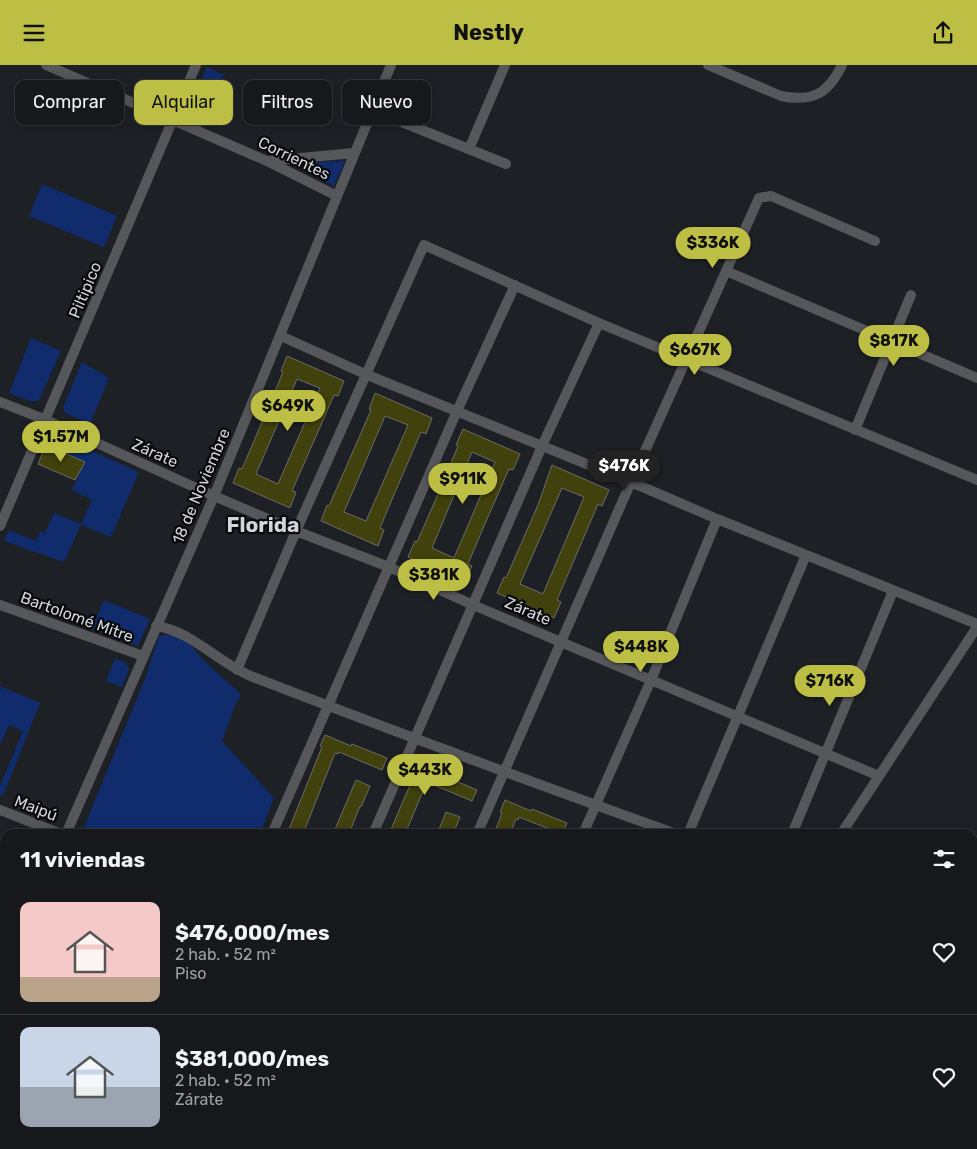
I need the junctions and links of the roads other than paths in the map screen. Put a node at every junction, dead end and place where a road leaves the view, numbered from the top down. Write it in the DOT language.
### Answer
graph roads {
  1 [pos="46,65"];
  2 [pos="196,65"];
  3 [pos="391,65"];
  4 [pos="504,65"];
  5 [pos="842,65"];
  6 [pos="713,66"];
  7 [pos="190,80"];
  8 [pos="385,80"];
  9 [pos="134,102"];
  10 [pos="170,125"];
  11 [pos="186,125"];
  12 [pos="366,125"];
  13 [pos="409,125"];
  14 [pos="469,149"];
  15 [pos="354,153"];
  16 [pos="267,161"];
  17 [pos="506,164"];
  18 [pos="336,196"];
  19 [pos="875,241"];
  20 [pos="726,271"];
  21 [pos="515,285"];
  22 [pos="911,295"];
  23 [pos="599,323"];
  24 [pos="281,336"];
  25 [pos="891,342"];
  26 [pos="686,359"];
  27 [pos="365,374"];
  28 [pos="977,378"];
  29 [pos="0,402"];
  30 [pos="457,411"];
  31 [pos="46,420"];
  32 [pos="854,430"];
  33 [pos="542,446"];
  34 [pos="977,480"];
  35 [pos="631,482"];
  36 [pos="214,496"];
  37 [pos="717,519"];
  38 [pos="0,526"];
  39 [pos="296,531"];
  40 [pos="806,555"];
  41 [pos="389,567"];
  42 [pos="893,591"];
  43 [pos="0,605"];
  44 [pos="473,605"];
  45 [pos="977,625"];
  46 [pos="156,626"];
  47 [pos="562,641"];
  48 [pos="143,656"];
  49 [pos="237,671"];
  50 [pos="651,680"];
  51 [pos="328,705"];
  52 [pos="738,716"];
  53 [pos="415,739"];
  54 [pos="825,752"];
  55 [pos="505,771"];
  56 [pos="879,776"];
  57 [pos="596,805"];
  58 [pos="0,810"];
  59 [pos="48,829"];
  60 [pos="68,829"];
  61 [pos="274,829"];
  62 [pos="376,829"];
  63 [pos="479,829"];
  64 [pos="585,829"];
  65 [pos="662,829"];
  66 [pos="690,829"];
  67 [pos="794,829"];
  68 [pos="844,829"];
  1 -- 9 [label="street, Corrientes"];
  2 -- 7 [label="street, Piltipico"];
  3 -- 8 [label="street, 18 de Noviembre"];
  4 -- 14 [label="street"];
  5 -- 6 [label="street"];
  10 -- 31 [label="street, Piltipico"];
  11 -- 16 [label="street, Corrientes"];
  12 -- 15 [label="street, 18 de Noviembre"];
  13 -- 14 [label="street"];
  14 -- 17 [label="street"];
  15 -- 16 [label="street"];
  15 -- 18 [label="street, 18 de Noviembre"];
  16 -- 18 [label="street, Corrientes"];
  18 -- 24 [label="street, 18 de Noviembre"];
  19 -- 20 [label="street"];
  20 -- 25 [label="street"];
  20 -- 26 [label="street"];
  21 -- 23 [label="street"];
  21 -- 27 [label="street"];
  21 -- 30 [label="street"];
  22 -- 25 [label="street"];
  23 -- 26 [label="street"];
  23 -- 33 [label="street"];
  24 -- 27 [label="street"];
  24 -- 36 [label="street, 18 de Noviembre"];
  25 -- 28 [label="street"];
  25 -- 32 [label="street"];
  26 -- 32 [label="street"];
  26 -- 35 [label="street"];
  27 -- 30 [label="street"];
  27 -- 39 [label="street"];
  29 -- 31 [label="street, Zárate"];
  30 -- 33 [label="street"];
  30 -- 41 [label="street"];
  31 -- 36 [label="street, Zárate"];
  31 -- 38 [label="street, Piltipico"];
  32 -- 34 [label="street"];
  33 -- 35 [label="street"];
  33 -- 44 [label="street"];
  35 -- 37 [label="street"];
  35 -- 47 [label="street"];
  36 -- 39 [label="street, Zárate"];
  36 -- 46 [label="street, 18 de Noviembre"];
  37 -- 40 [label="street"];
  37 -- 50 [label="street"];
  39 -- 41 [label="street, Zárate"];
  39 -- 49 [label="street"];
  40 -- 42 [label="street"];
  40 -- 52 [label="street"];
  41 -- 44 [label="street, Zárate"];
  41 -- 51 [label="street"];
  42 -- 45 [label="street"];
  42 -- 54 [label="street"];
  43 -- 48 [label="street, Bartolomé Mitre"];
  44 -- 47 [label="street, Zárate"];
  44 -- 53 [label="street"];
  45 -- 56 [label="street"];
  46 -- 48 [label="street, 18 de Noviembre"];
  46 -- 49 [label="street"];
  47 -- 50 [label="street, Zárate"];
  47 -- 55 [label="street"];
  48 -- 60 [label="street, 18 de Noviembre"];
  49 -- 51 [label="street"];
  50 -- 52 [label="street, Zárate"];
  50 -- 57 [label="street"];
  51 -- 53 [label="street"];
  51 -- 61 [label="street"];
  52 -- 54 [label="street, Zárate"];
  52 -- 66 [label="street"];
  53 -- 55 [label="street"];
  53 -- 62 [label="street"];
  54 -- 56 [label="street, Zárate"];
  54 -- 67 [label="street"];
  55 -- 57 [label="street"];
  55 -- 63 [label="street"];
  56 -- 68 [label="street"];
  57 -- 64 [label="street"];
  57 -- 65 [label="street"];
  58 -- 59 [label="street, Maipú"];
}
